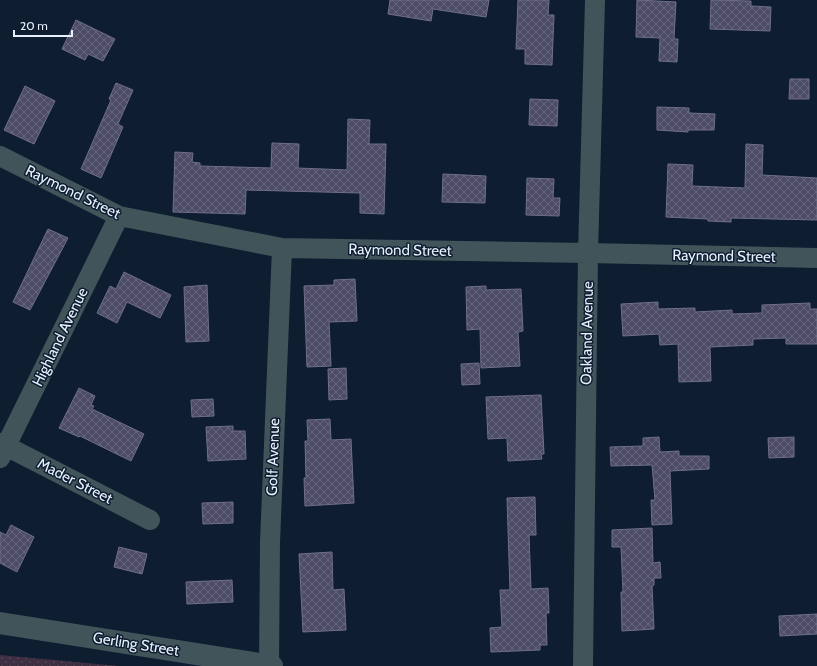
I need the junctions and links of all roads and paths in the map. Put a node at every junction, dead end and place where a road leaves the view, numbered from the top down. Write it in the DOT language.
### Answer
graph roads {
  1 [pos="595,0"];
  2 [pos="0,156"];
  3 [pos="119,216"];
  4 [pos="282,248"];
  5 [pos="588,253"];
  6 [pos="817,258"];
  7 [pos="2,449"];
  8 [pos="150,520"];
  9 [pos="0,623"];
  10 [pos="270,666"];
  11 [pos="583,666"];
  1 -- 5 [label="street, Oakland Avenue"];
  2 -- 3 [label="street, Raymond Street"];
  3 -- 4 [label="street, Raymond Street"];
  3 -- 7 [label="street, Highland Avenue"];
  4 -- 5 [label="street, Raymond Street"];
  4 -- 10 [label="street, Golf Avenue"];
  5 -- 6 [label="street, Raymond Street"];
  5 -- 11 [label="street, Oakland Avenue"];
  7 -- 8 [label="street, Mader Street"];
  9 -- 10 [label="street, Gerling Street"];
}
